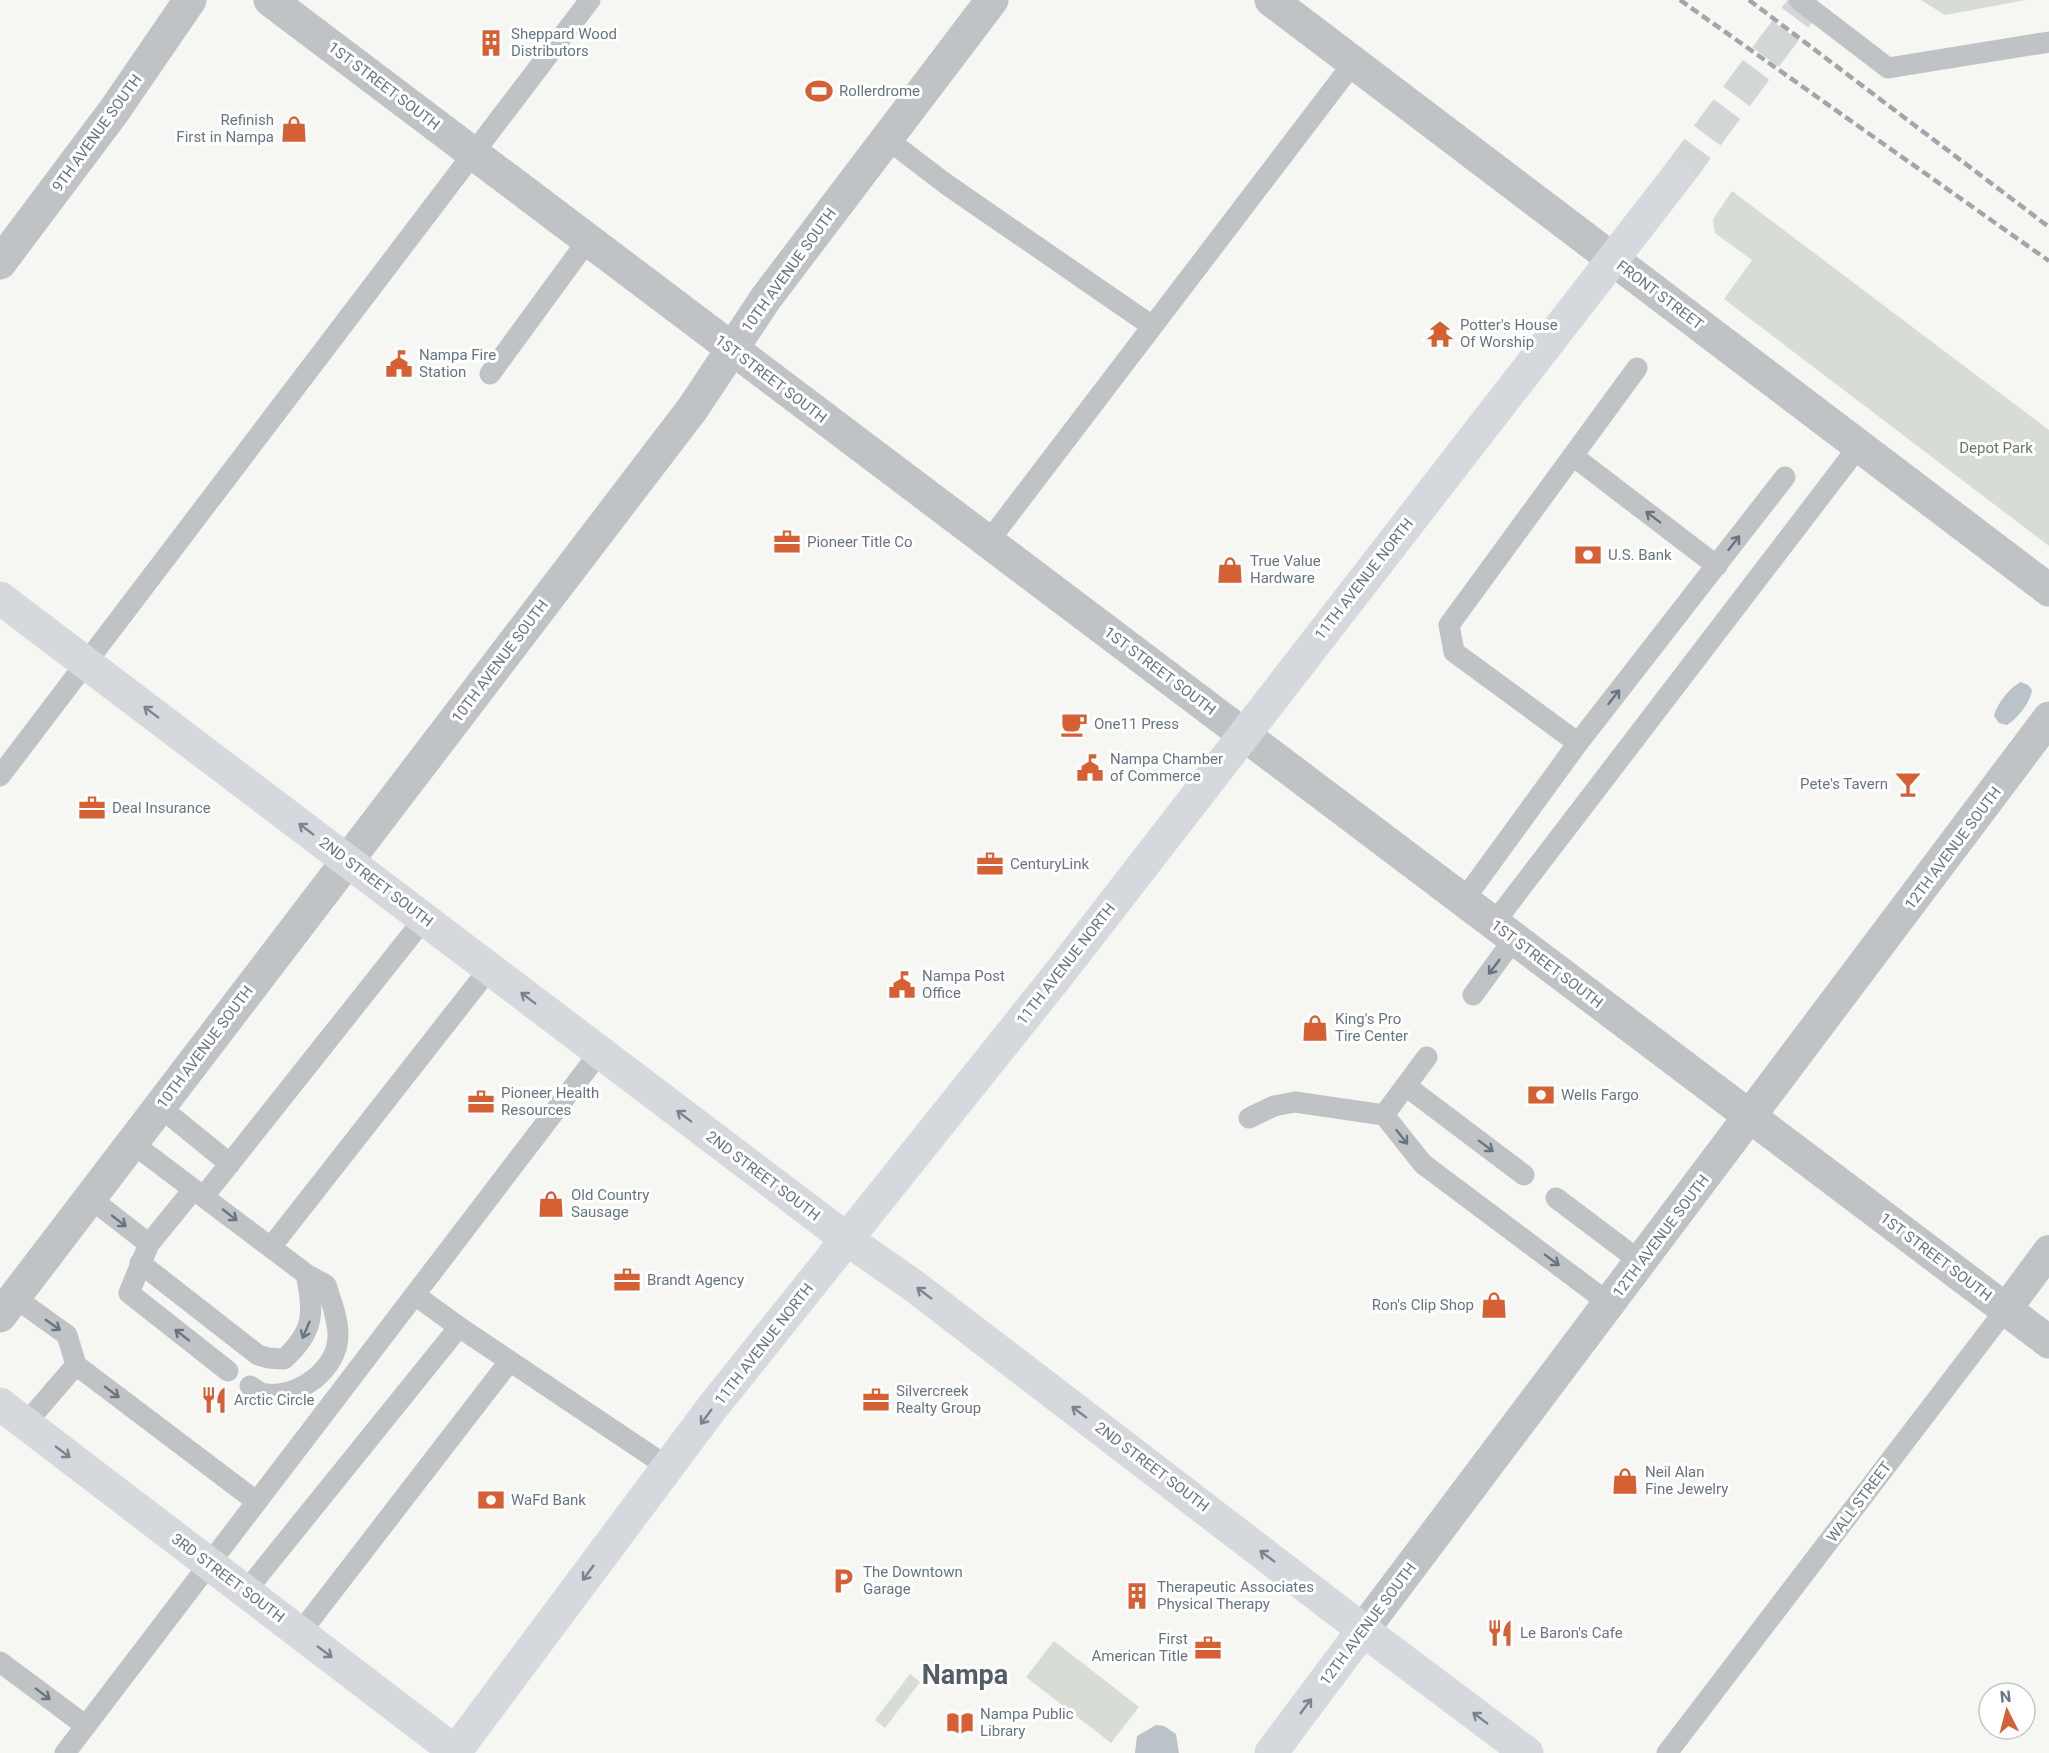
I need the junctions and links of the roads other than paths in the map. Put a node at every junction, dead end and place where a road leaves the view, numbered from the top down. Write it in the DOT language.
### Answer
graph roads {
  1 [pos="190,0"];
  2 [pos="270,0"];
  3 [pos="590,0"];
  4 [pos="992,0"];
  5 [pos="1271,0"];
  6 [pos="1799,0"];
  7 [pos="2049,42"];
  8 [pos="1354,62"];
  9 [pos="887,139"];
  10 [pos="474,153"];
  11 [pos="1678,175"];
  12 [pos="588,240"];
  13 [pos="0,263"];
  14 [pos="1152,326"];
  15 [pos="732,349"];
  16 [pos="1637,368"];
  17 [pos="490,374"];
  18 [pos="1859,446"];
  19 [pos="1573,456"];
  20 [pos="1785,477"];
  21 [pos="988,542"];
  22 [pos="1717,566"];
  23 [pos="2049,590"];
  24 [pos="0,598"];
  25 [pos="86,663"];
  26 [pos="2049,718"];
  27 [pos="1243,734"];
  28 [pos="1578,743"];
  29 [pos="0,777"];
  30 [pos="347,861"];
  31 [pos="1463,901"];
  32 [pos="424,919"];
  33 [pos="1504,931"];
  34 [pos="489,969"];
  35 [pos="1473,995"];
  36 [pos="600,1052"];
  37 [pos="1427,1057"];
  38 [pos="1406,1086"];
  39 [pos="160,1107"];
  40 [pos="1384,1114"];
  41 [pos="1249,1118"];
  42 [pos="1751,1118"];
  43 [pos="132,1143"];
  44 [pos="230,1164"];
  45 [pos="1524,1174"];
  46 [pos="199,1193"];
  47 [pos="90,1198"];
  48 [pos="1557,1198"];
  49 [pos="848,1240"];
  50 [pos="271,1247"];
  51 [pos="2049,1251"];
  52 [pos="144,1254"];
  53 [pos="1641,1262"];
  54 [pos="306,1274"];
  55 [pos="414,1295"];
  56 [pos="1610,1304"];
  57 [pos="7,1307"];
  58 [pos="2006,1309"];
  59 [pos="459,1327"];
  60 [pos="2049,1342"];
  61 [pos="509,1362"];
  62 [pos="76,1365"];
  63 [pos="228,1371"];
  64 [pos="250,1386"];
  65 [pos="0,1404"];
  66 [pos="26,1423"];
  67 [pos="668,1467"];
  68 [pos="257,1502"];
  69 [pos="208,1563"];
  70 [pos="246,1591"];
  71 [pos="1363,1630"];
  72 [pos="300,1633"];
  73 [pos="0,1662"];
  74 [pos="86,1726"];
  75 [pos="64,1753"];
  76 [pos="455,1753"];
  77 [pos="1271,1753"];
  78 [pos="1527,1753"];
  79 [pos="1667,1753"];
  1 -- 13 [label="street, 9TH AVENUE SOUTH"];
  2 -- 10 [label="street, 1ST STREET SOUTH"];
  3 -- 10 [label="lane"];
  4 -- 9 [label="street, 10TH AVENUE SOUTH"];
  5 -- 8 [label="street, FRONT STREET"];
  6 -- 7 [label="lane"];
  8 -- 14 [label="lane"];
  8 -- 18 [label="street, FRONT STREET"];
  9 -- 14 [label="lane"];
  9 -- 15 [label="street, 10TH AVENUE SOUTH"];
  10 -- 12 [label="street, 1ST STREET SOUTH"];
  10 -- 25 [label="lane"];
  11 -- 27 [label="main road, 11TH AVENUE NORTH"];
  12 -- 15 [label="street, 1ST STREET SOUTH"];
  12 -- 17 [label="lane"];
  14 -- 21 [label="lane"];
  15 -- 21 [label="street, 1ST STREET SOUTH"];
  15 -- 30 [label="street, 10TH AVENUE SOUTH"];
  16 -- 19 [label="lane"];
  18 -- 23 [label="street, FRONT STREET"];
  18 -- 33 [label="lane"];
  22 -- 19 [label="lane, one-way"];
  19 -- 28 [label="lane"];
  22 -- 20 [label="lane, one-way"];
  21 -- 27 [label="street, 1ST STREET SOUTH"];
  28 -- 22 [label="lane, one-way"];
  24 -- 25 [label="main road, 2ND STREET SOUTH"];
  25 -- 29 [label="lane"];
  30 -- 25 [label="main road, 2ND STREET SOUTH, one-way"];
  26 -- 42 [label="street, 12TH AVENUE SOUTH"];
  27 -- 31 [label="street, 1ST STREET SOUTH"];
  27 -- 49 [label="main road, 11TH AVENUE NORTH"];
  28 -- 31 [label="lane"];
  30 -- 32 [label="main road, 2ND STREET SOUTH"];
  30 -- 39 [label="street, 10TH AVENUE SOUTH"];
  31 -- 33 [label="street, 1ST STREET SOUTH"];
  32 -- 34 [label="main road, 2ND STREET SOUTH"];
  32 -- 44 [label="lane"];
  33 -- 35 [label="lane, one-way"];
  33 -- 42 [label="street, 1ST STREET SOUTH"];
  36 -- 34 [label="main road, 2ND STREET SOUTH, one-way"];
  34 -- 50 [label="lane"];
  49 -- 36 [label="main road, 2ND STREET SOUTH, one-way"];
  36 -- 55 [label="lane"];
  37 -- 38 [label="lane"];
  38 -- 40 [label="lane"];
  38 -- 45 [label="lane, one-way"];
  39 -- 43 [label="street, 10TH AVENUE SOUTH"];
  39 -- 44 [label="lane"];
  40 -- 41 [label="lane"];
  40 -- 56 [label="lane, one-way"];
  42 -- 53 [label="street, 12TH AVENUE SOUTH"];
  42 -- 58 [label="street, 1ST STREET SOUTH"];
  43 -- 46 [label="lane"];
  43 -- 47 [label="street, 10TH AVENUE SOUTH"];
  44 -- 46 [label="lane"];
  46 -- 50 [label="lane, one-way"];
  46 -- 52 [label="lane"];
  47 -- 52 [label="lane, one-way"];
  47 -- 57 [label="street, 10TH AVENUE SOUTH"];
  48 -- 53 [label="lane"];
  49 -- 67 [label="main road, 11TH AVENUE NORTH, one-way"];
  71 -- 49 [label="main road, 2ND STREET SOUTH, one-way"];
  50 -- 54 [label="lane"];
  51 -- 58 [label="street, WALL STREET"];
  54 -- 52 [label="lane, one-way"];
  63 -- 52 [label="lane, one-way"];
  53 -- 56 [label="street, 12TH AVENUE SOUTH"];
  54 -- 64 [label="lane"];
  55 -- 59 [label="lane"];
  55 -- 68 [label="lane"];
  56 -- 71 [label="street, 12TH AVENUE SOUTH"];
  57 -- 62 [label="lane, one-way"];
  58 -- 60 [label="street, 1ST STREET SOUTH"];
  58 -- 79 [label="lane, WALL STREET"];
  59 -- 61 [label="lane"];
  59 -- 70 [label="lane"];
  61 -- 67 [label="lane"];
  61 -- 72 [label="lane"];
  62 -- 66 [label="lane"];
  62 -- 68 [label="lane, one-way"];
  65 -- 66 [label="main road, 3RD STREET SOUTH"];
  66 -- 69 [label="main road, 3RD STREET SOUTH, one-way"];
  67 -- 76 [label="main road, 11TH AVENUE NORTH, one-way"];
  68 -- 69 [label="lane"];
  69 -- 70 [label="main road, 3RD STREET SOUTH"];
  69 -- 74 [label="lane"];
  70 -- 72 [label="main road, 3RD STREET SOUTH"];
  77 -- 71 [label="main road, 12TH AVENUE SOUTH, one-way"];
  78 -- 71 [label="main road, 2ND STREET SOUTH, one-way"];
  72 -- 76 [label="main road, 3RD STREET SOUTH, one-way"];
  73 -- 74 [label="lane, one-way"];
  74 -- 75 [label="lane"];
}
